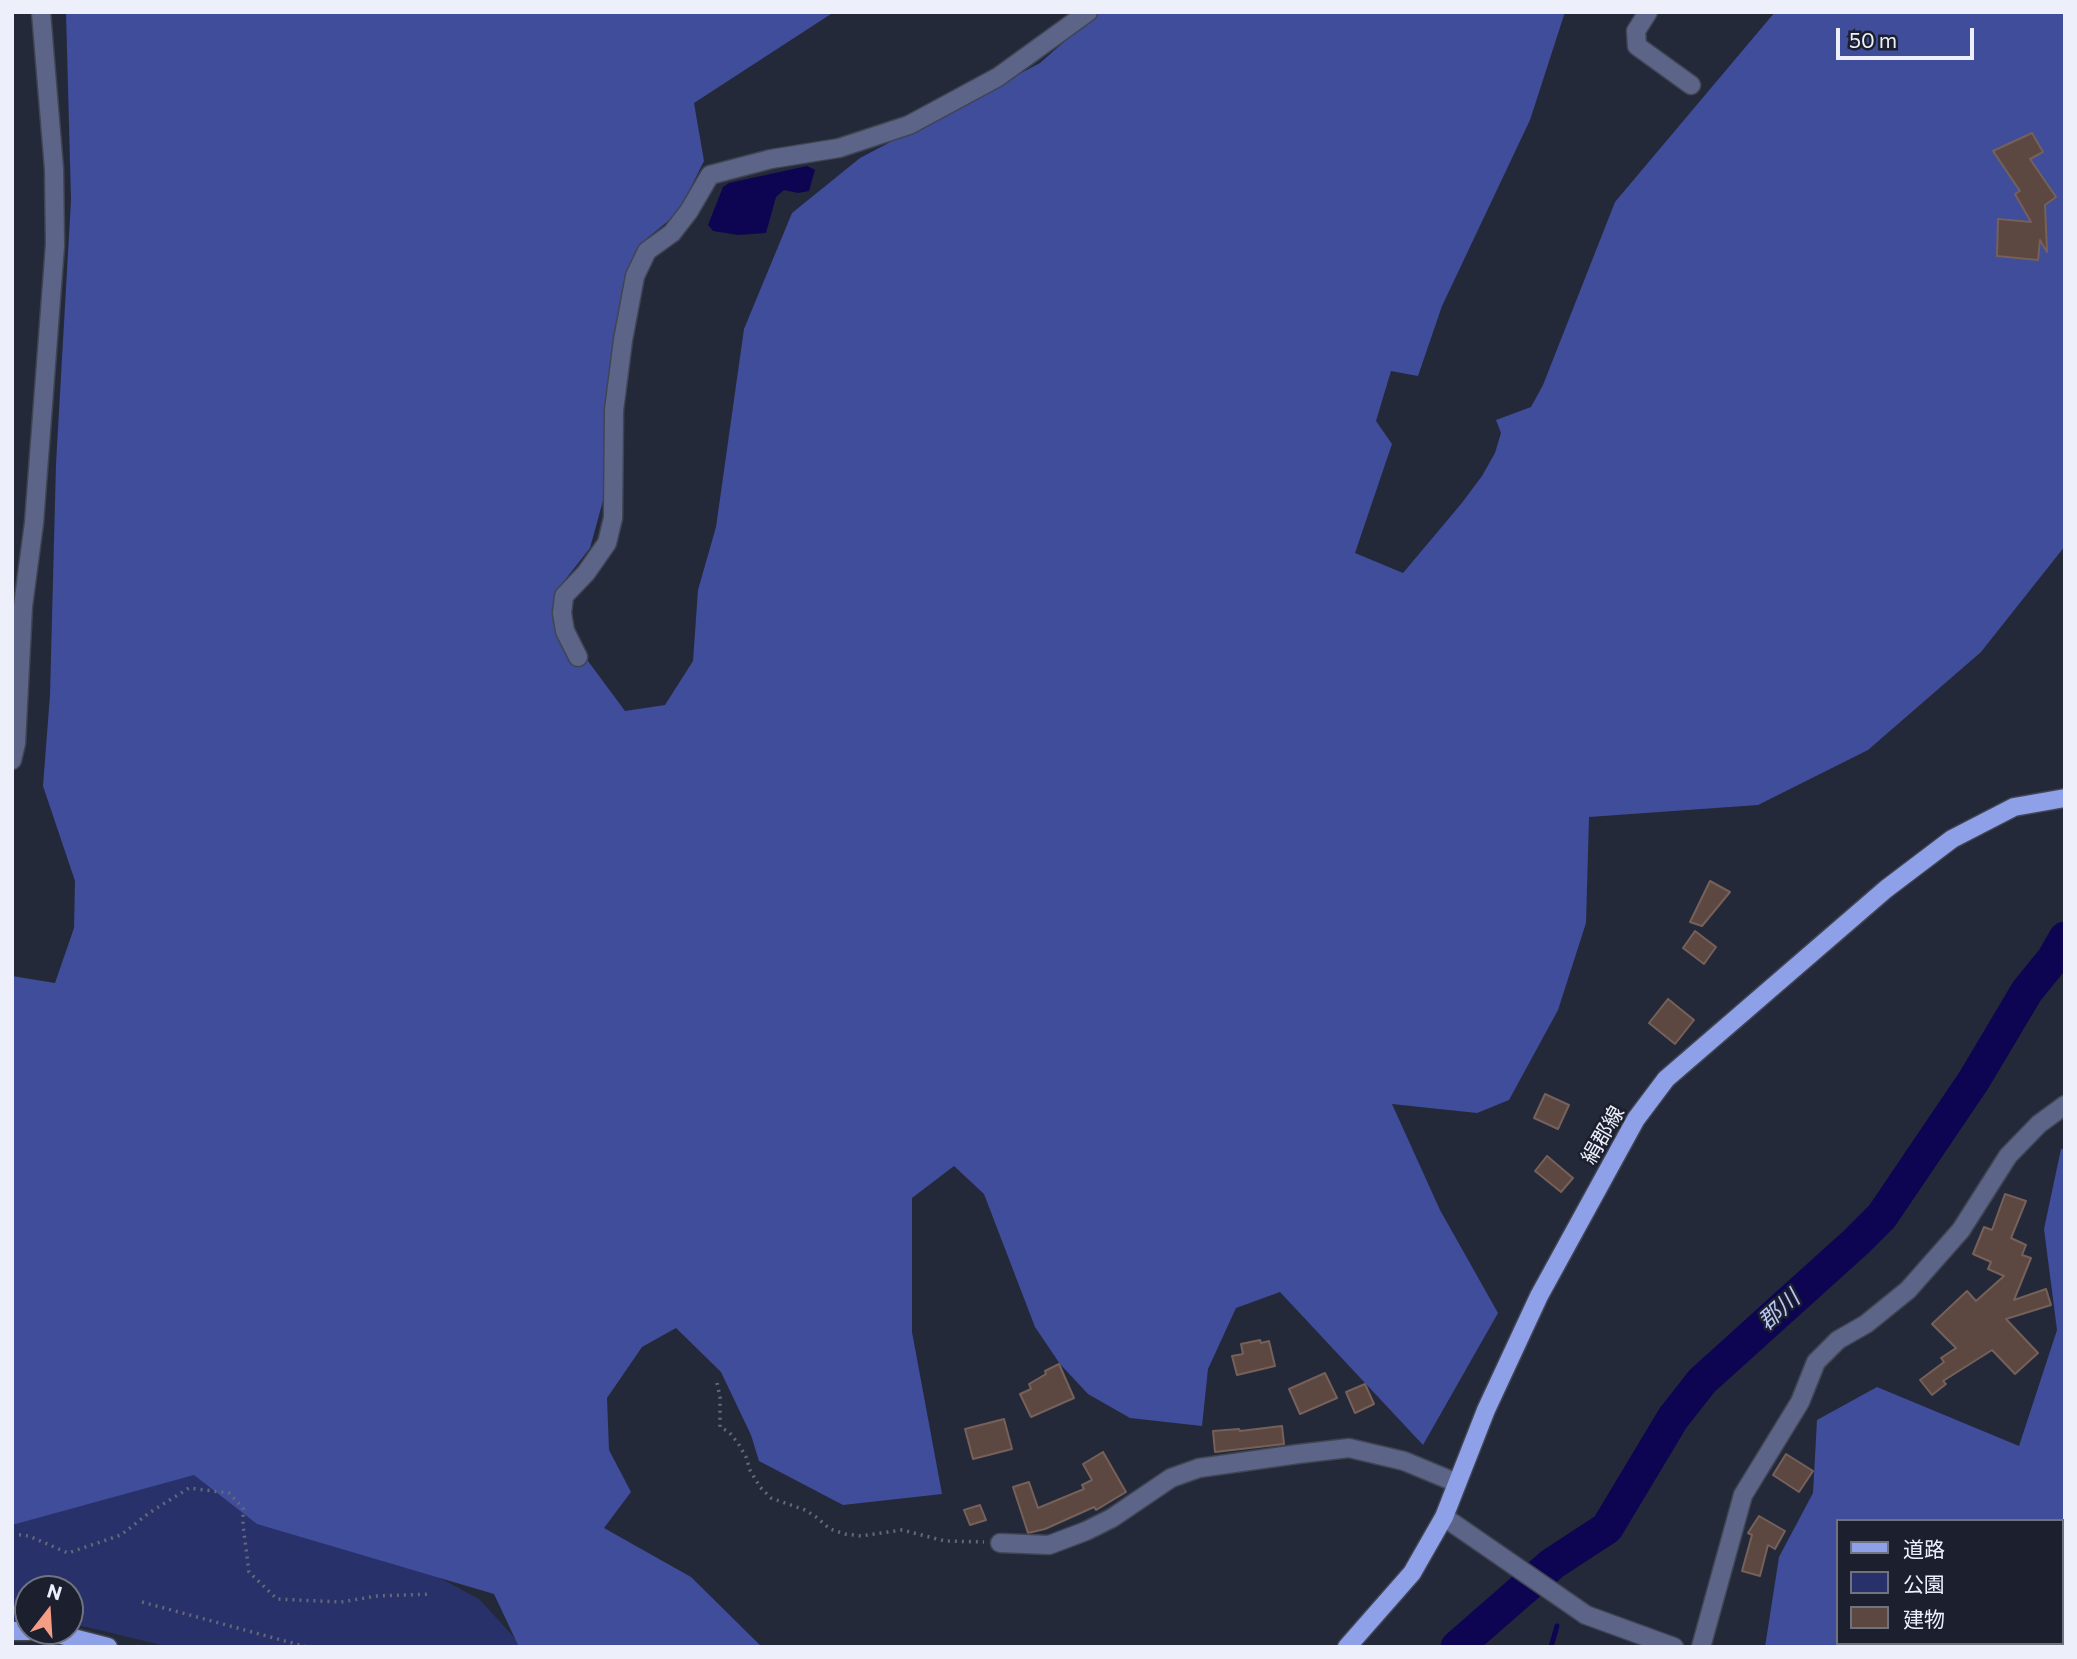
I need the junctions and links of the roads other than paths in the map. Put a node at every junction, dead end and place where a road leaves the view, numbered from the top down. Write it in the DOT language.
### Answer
graph roads {
  1 [pos="41,12"];
  2 [pos="1088,12"];
  3 [pos="1648,12"];
  4 [pos="1691,85"];
  5 [pos="578,657"];
  6 [pos="12,760"];
  7 [pos="2065,798"];
  8 [pos="2065,1105"];
  9 [pos="1457,1483"];
  10 [pos="1444,1517"];
  11 [pos="1000,1543"];
  12 [pos="84,1641"];
  13 [pos="108,1647"];
  14 [pos="1347,1647"];
  15 [pos="1674,1647"];
  16 [pos="1700,1647"];
  1 -- 6 [label="street"];
  2 -- 5 [label="street"];
  3 -- 4 [label="street"];
  7 -- 9 [label="main road, 絹郡線"];
  8 -- 16 [label="street"];
  9 -- 10 [label="main road, 絹郡線"];
  9 -- 11 [label="street"];
  10 -- 14 [label="main road, 絹郡線"];
  10 -- 15 [label="street"];
  12 -- 13 [label="main road"];
}
